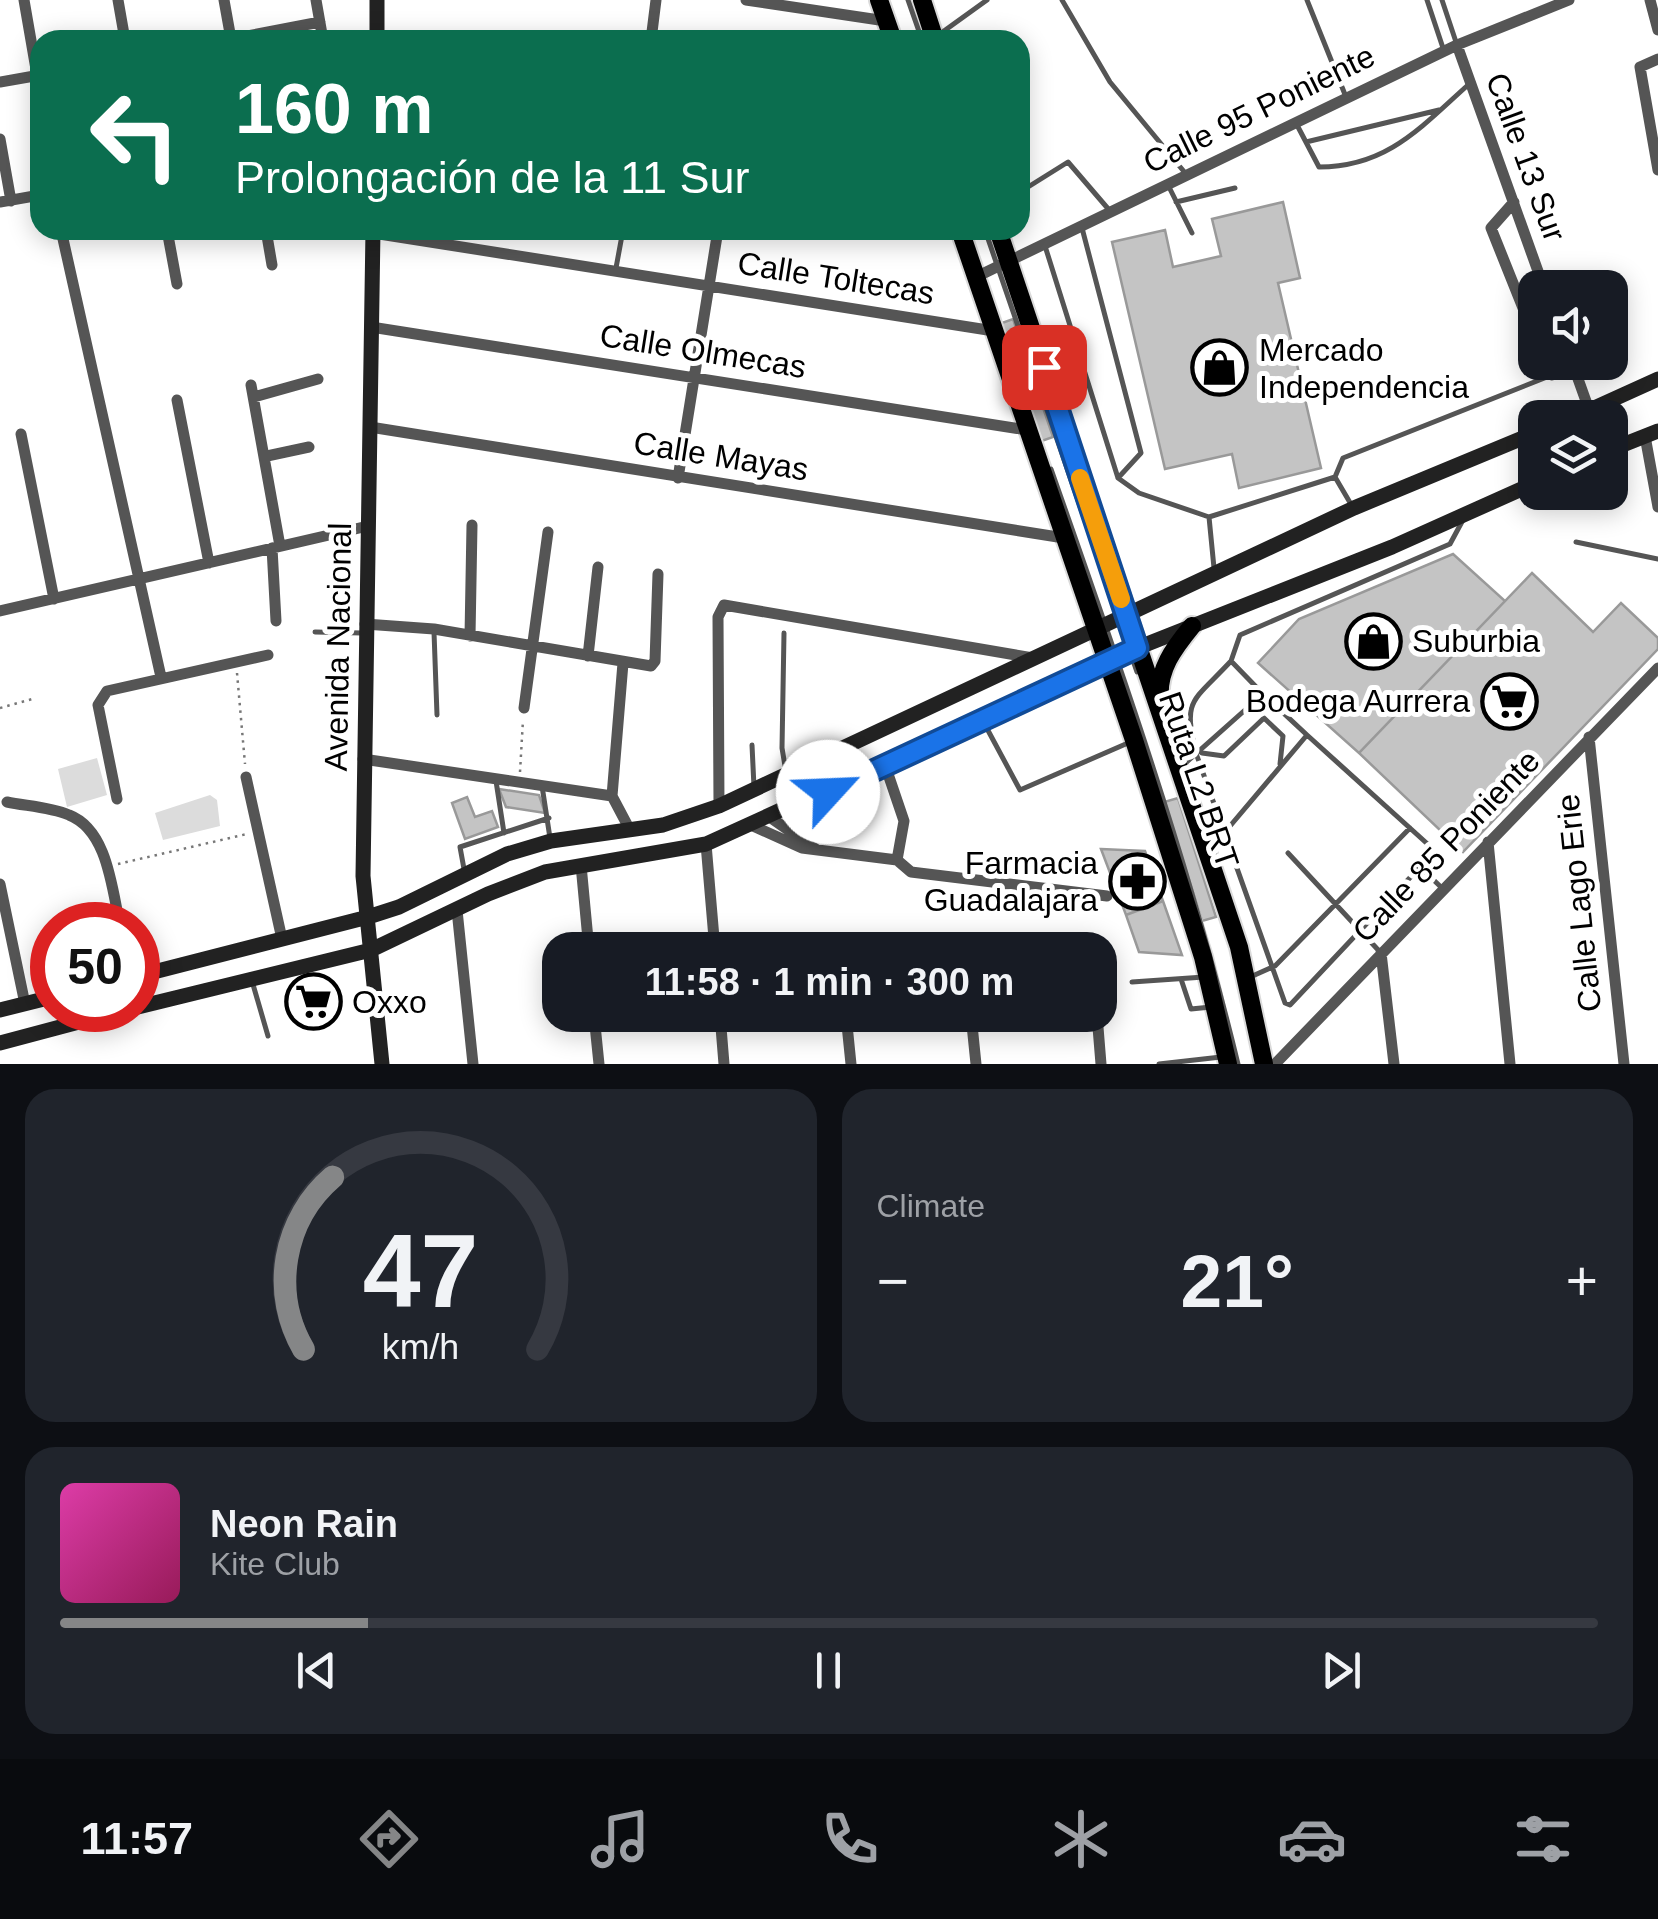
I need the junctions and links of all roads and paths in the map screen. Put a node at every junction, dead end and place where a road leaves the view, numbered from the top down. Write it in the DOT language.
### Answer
graph roads {
  1 [pos="24,0"];
  2 [pos="118,0"];
  3 [pos="224,0"];
  4 [pos="316,0"];
  5 [pos="378,0"];
  6 [pos="656,0"];
  7 [pos="746,0"];
  8 [pos="879,0"];
  9 [pos="887,0"];
  10 [pos="908,0"];
  11 [pos="922,0"];
  12 [pos="987,0"];
  13 [pos="1062,0"];
  14 [pos="1307,0"];
  15 [pos="1427,0"];
  16 [pos="1442,0"];
  17 [pos="1569,0"];
  18 [pos="1650,0"];
  19 [pos="320,22"];
  20 [pos="886,22"];
  21 [pos="30,30"];
  22 [pos="123,30"];
  23 [pos="227,30"];
  24 [pos="279,30"];
  25 [pos="321,30"];
  26 [pos="379,30"];
  27 [pos="652,30"];
  28 [pos="889,30"];
  29 [pos="898,30"];
  30 [pos="926,30"];
  31 [pos="929,30"];
  32 [pos="944,30"];
  33 [pos="1658,30"];
  34 [pos="1457,45"];
  35 [pos="1444,51"];
  36 [pos="1658,58"];
  37 [pos="30,77"];
  38 [pos="0,82"];
  39 [pos="1471,83"];
  40 [pos="1346,98"];
  41 [pos="1442,109"];
  42 [pos="1296,122"];
  43 [pos="0,139"];
  44 [pos="1306,142"];
  45 [pos="1658,170"];
  46 [pos="1186,174"];
  47 [pos="1167,183"];
  48 [pos="1030,186"];
  49 [pos="1234,188"];
  50 [pos="6,201"];
  51 [pos="1176,202"];
  52 [pos="1514,202"];
  53 [pos="1110,211"];
  54 [pos="1082,225"];
  55 [pos="1192,233"];
  56 [pos="63,240"];
  57 [pos="169,240"];
  58 [pos="268,240"];
  59 [pos="373,240"];
  60 [pos="428,240"];
  61 [pos="621,240"];
  62 [pos="716,240"];
  63 [pos="964,240"];
  64 [pos="970,240"];
  65 [pos="990,240"];
  66 [pos="999,240"];
  67 [pos="1044,244"];
  68 [pos="1003,264"];
  69 [pos="272,265"];
  70 [pos="1538,270"];
  71 [pos="616,271"];
  72 [pos="979,276"];
  73 [pos="176,284"];
  74 [pos="709,286"];
  75 [pos="1518,295"];
  76 [pos="372,326"];
  77 [pos="994,331"];
  78 [pos="694,378"];
  79 [pos="1658,378"];
  80 [pos="318,379"];
  81 [pos="1539,380"];
  82 [pos="177,400"];
  83 [pos="1616,400"];
  84 [pos="370,427"];
  85 [pos="1027,430"];
  86 [pos="1651,433"];
  87 [pos="22,434"];
  88 [pos="1518,440"];
  89 [pos="310,447"];
  90 [pos="267,456"];
  91 [pos="1336,477"];
  92 [pos="678,478"];
  93 [pos="1118,478"];
  94 [pos="1518,491"];
  95 [pos="1657,498"];
  96 [pos="1354,508"];
  97 [pos="1466,514"];
  98 [pos="1209,517"];
  99 [pos="472,525"];
  100 [pos="368,526"];
  101 [pos="548,532"];
  102 [pos="1064,538"];
  103 [pos="1576,542"];
  104 [pos="276,547"];
  105 [pos="1392,547"];
  106 [pos="1658,559"];
  107 [pos="209,563"];
  108 [pos="1399,565"];
  109 [pos="598,567"];
  110 [pos="1215,572"];
  111 [pos="658,574"];
  112 [pos="138,579"];
  113 [pos="54,599"];
  114 [pos="0,612"];
  115 [pos="276,621"];
  116 [pos="1111,621"];
  117 [pos="1192,626"];
  118 [pos="365,629"];
  119 [pos="434,629"];
  120 [pos="315,632"];
  121 [pos="784,633"];
  122 [pos="470,636"];
  123 [pos="530,646"];
  124 [pos="268,655"];
  125 [pos="1123,655"];
  126 [pos="588,656"];
  127 [pos="1034,658"];
  128 [pos="236,661"];
  129 [pos="1231,661"];
  130 [pos="623,663"];
  131 [pos="1658,668"];
  132 [pos="162,677"];
  133 [pos="1263,694"];
  134 [pos="36,698"];
  135 [pos="0,708"];
  136 [pos="524,708"];
  137 [pos="437,716"];
  138 [pos="982,720"];
  139 [pos="1164,730"];
  140 [pos="1307,735"];
  141 [pos="1589,737"];
  142 [pos="1134,740"];
  143 [pos="752,745"];
  144 [pos="1199,754"];
  145 [pos="363,760"];
  146 [pos="886,765"];
  147 [pos="1280,767"];
  148 [pos="1178,770"];
  149 [pos="786,775"];
  150 [pos="246,777"];
  151 [pos="495,779"];
  152 [pos="520,783"];
  153 [pos="542,786"];
  154 [pos="754,790"];
  155 [pos="612,796"];
  156 [pos="117,799"];
  157 [pos="7,802"];
  158 [pos="719,806"];
  159 [pos="548,818"];
  160 [pos="771,818"];
  161 [pos="754,826"];
  162 [pos="1410,828"];
  163 [pos="630,830"];
  164 [pos="259,831"];
  165 [pos="504,832"];
  166 [pos="1226,832"];
  167 [pos="550,841"];
  168 [pos="1488,842"];
  169 [pos="706,844"];
  170 [pos="817,850"];
  171 [pos="1288,853"];
  172 [pos="897,860"];
  173 [pos="581,865"];
  174 [pos="107,867"];
  175 [pos="1420,867"];
  176 [pos="466,874"];
  177 [pos="0,884"];
  178 [pos="1443,889"];
  179 [pos="1107,896"];
  180 [pos="115,902"];
  181 [pos="1336,904"];
  182 [pos="457,910"];
  183 [pos="368,917"];
  184 [pos="1361,930"];
  185 [pos="587,932"];
  186 [pos="713,932"];
  187 [pos="282,939"];
  188 [pos="371,950"];
  189 [pos="1381,953"];
  190 [pos="1275,966"];
  191 [pos="160,970"];
  192 [pos="1209,976"];
  193 [pos="251,978"];
  194 [pos="1182,979"];
  195 [pos="1246,979"];
  196 [pos="1132,982"];
  197 [pos="160,1001"];
  198 [pos="30,1003"];
  199 [pos="26,1004"];
  200 [pos="1216,1007"];
  201 [pos="0,1010"];
  202 [pos="41,1032"];
  203 [pos="596,1032"];
  204 [pos="721,1032"];
  205 [pos="848,1032"];
  206 [pos="973,1032"];
  207 [pos="1098,1032"];
  208 [pos="268,1036"];
  209 [pos="0,1043"];
  210 [pos="1231,1061"];
  211 [pos="382,1064"];
  212 [pos="473,1064"];
  213 [pos="599,1064"];
  214 [pos="724,1064"];
  215 [pos="851,1064"];
  216 [pos="976,1064"];
  217 [pos="1101,1064"];
  218 [pos="1159,1064"];
  219 [pos="1262,1064"];
  220 [pos="1275,1064"];
  221 [pos="1394,1064"];
  222 [pos="1510,1064"];
  223 [pos="1624,1064"];
  1 -- 21 [label="street"];
  2 -- 22 [label="street"];
  3 -- 23 [label="street"];
  4 -- 19 [label="street"];
  5 -- 26 [label="main road"];
  6 -- 27 [label="street"];
  7 -- 20 [label="street"];
  8 -- 20 [label="main road"];
  9 -- 29 [label="lane"];
  10 -- 30 [label="lane"];
  11 -- 31 [label="main road"];
  12 -- 32 [label="lane"];
  13 -- 46 [label="lane"];
  14 -- 40 [label="lane"];
  15 -- 35 [label="lane"];
  16 -- 34 [label="lane"];
  17 -- 34 [label="street, Calle 95 Poniente"];
  18 -- 33 [label="street"];
  19 -- 24 [label="street"];
  19 -- 25 [label="street"];
  20 -- 28 [label="main road"];
  34 -- 35 [label="street, Calle 95 Poniente"];
  34 -- 39 [label="street, Calle 13 Sur"];
  35 -- 40 [label="street, Calle 95 Poniente"];
  36 -- 45 [label="street"];
  37 -- 38 [label="street"];
  39 -- 41 [label="lane"];
  39 -- 52 [label="street, Calle 13 Sur"];
  40 -- 42 [label="street, Calle 95 Poniente"];
  41 -- 44 [label="lane"];
  41 -- 44 [label="lane"];
  42 -- 44 [label="lane"];
  42 -- 46 [label="street, Calle 95 Poniente"];
  43 -- 50 [label="street"];
  46 -- 47 [label="street, Calle 95 Poniente"];
  47 -- 51 [label="lane"];
  47 -- 53 [label="street, Calle 95 Poniente"];
  48 -- 53 [label="lane"];
  49 -- 51 [label="lane"];
  51 -- 55 [label="lane"];
  52 -- 70 [label="street, Calle 13 Sur"];
  52 -- 75 [label="street"];
  53 -- 54 [label="street, Calle 95 Poniente"];
  54 -- 67 [label="street, Calle 95 Poniente"];
  54 -- 93 [label="lane"];
  56 -- 112 [label="street"];
  57 -- 73 [label="street"];
  58 -- 69 [label="street"];
  59 -- 76 [label="main road, Avenida Nacional"];
  60 -- 71 [label="street, Calle Toltecas"];
  61 -- 71 [label="lane"];
  62 -- 74 [label="street"];
  63 -- 72 [label="main road"];
  64 -- 72 [label="lane"];
  65 -- 68 [label="lane"];
  66 -- 68 [label="main road"];
  67 -- 68 [label="street, Calle 95 Poniente"];
  67 -- 93 [label="lane"];
  68 -- 72 [label="street, Calle 95 Poniente"];
  68 -- 116 [label="main road"];
  71 -- 74 [label="street, Calle Toltecas"];
  72 -- 77 [label="main road"];
  72 -- 116 [label="lane"];
  74 -- 77 [label="street, Calle Toltecas"];
  74 -- 78 [label="street"];
  76 -- 78 [label="street, Calle Olmecas"];
  76 -- 84 [label="main road, Avenida Nacional"];
  77 -- 85 [label="main road"];
  78 -- 85 [label="street, Calle Olmecas"];
  78 -- 92 [label="street"];
  79 -- 83 [label="main road"];
  80 -- 90 [label="street"];
  81 -- 91 [label="lane"];
  82 -- 107 [label="street"];
  84 -- 92 [label="street, Calle Mayas"];
  84 -- 100 [label="main road, Avenida Nacional"];
  85 -- 102 [label="main road"];
  86 -- 95 [label="street"];
  87 -- 113 [label="street"];
  88 -- 96 [label="main road"];
  89 -- 90 [label="street"];
  90 -- 104 [label="street"];
  91 -- 96 [label="lane"];
  91 -- 98 [label="lane"];
  92 -- 102 [label="street, Calle Mayas"];
  93 -- 98 [label="lane"];
  94 -- 97 [label="main road"];
  96 -- 110 [label="main road"];
  97 -- 105 [label="main road"];
  97 -- 108 [label="lane"];
  98 -- 110 [label="lane"];
  99 -- 122 [label="street"];
  100 -- 104 [label="street"];
  100 -- 118 [label="main road, Avenida Nacional"];
  101 -- 123 [label="street"];
  102 -- 116 [label="main road"];
  103 -- 106 [label="lane"];
  104 -- 107 [label="street"];
  104 -- 115 [label="street"];
  105 -- 108 [label="lane"];
  105 -- 117 [label="main road"];
  107 -- 112 [label="street"];
  108 -- 129 [label="lane"];
  109 -- 126 [label="street"];
  110 -- 116 [label="main road"];
  111 -- 130 [label="street"];
  112 -- 113 [label="street"];
  112 -- 132 [label="street"];
  113 -- 114 [label="street"];
  116 -- 125 [label="main road"];
  116 -- 125 [label="main road"];
  116 -- 127 [label="main road"];
  117 -- 125 [label="main road"];
  117 -- 139 [label="main road"];
  118 -- 119 [label="street"];
  118 -- 120 [label="lane"];
  118 -- 145 [label="main road, Avenida Nacional"];
  119 -- 122 [label="street"];
  119 -- 137 [label="lane"];
  121 -- 149 [label="lane"];
  122 -- 123 [label="street"];
  123 -- 126 [label="street"];
  123 -- 136 [label="street"];
  124 -- 128 [label="street"];
  125 -- 138 [label="main road"];
  125 -- 139 [label="main road"];
  125 -- 142 [label="main road"];
  125 -- 210 [label="lane, Ruta L2 BRT"];
  125 -- 219 [label="lane, Ruta L2 BRT"];
  126 -- 130 [label="street"];
  127 -- 149 [label="main road"];
  127 -- 158 [label="street"];
  128 -- 132 [label="street"];
  128 -- 150 [label="path"];
  129 -- 133 [label="lane"];
  129 -- 144 [label="lane"];
  130 -- 155 [label="street"];
  131 -- 141 [label="street, Calle 85 Poniente"];
  132 -- 156 [label="street"];
  133 -- 140 [label="lane"];
  133 -- 144 [label="lane"];
  134 -- 135 [label="path"];
  136 -- 152 [label="path"];
  138 -- 142 [label="lane"];
  138 -- 146 [label="main road"];
  139 -- 148 [label="main road"];
  140 -- 147 [label="lane"];
  140 -- 162 [label="lane"];
  141 -- 168 [label="street, Calle 85 Poniente"];
  141 -- 223 [label="street, Calle Lago Erie"];
  142 -- 192 [label="main road"];
  143 -- 154 [label="lane"];
  144 -- 147 [label="lane"];
  144 -- 148 [label="lane"];
  144 -- 166 [label="lane"];
  145 -- 151 [label="street"];
  145 -- 183 [label="main road, Avenida Nacional"];
  146 -- 160 [label="main road"];
  146 -- 172 [label="street"];
  147 -- 166 [label="lane"];
  148 -- 195 [label="main road"];
  149 -- 154 [label="main road"];
  150 -- 164 [label="street"];
  151 -- 152 [label="street"];
  151 -- 165 [label="lane"];
  152 -- 153 [label="street"];
  153 -- 155 [label="street"];
  153 -- 159 [label="lane"];
  154 -- 158 [label="main road"];
  155 -- 163 [label="street"];
  157 -- 174 [label="street"];
  158 -- 163 [label="main road"];
  159 -- 165 [label="lane"];
  159 -- 167 [label="lane"];
  160 -- 161 [label="main road"];
  160 -- 170 [label="street"];
  161 -- 169 [label="main road"];
  161 -- 170 [label="street"];
  162 -- 175 [label="lane"];
  162 -- 181 [label="lane"];
  163 -- 167 [label="main road"];
  164 -- 174 [label="path"];
  164 -- 187 [label="street"];
  165 -- 176 [label="lane"];
  166 -- 190 [label="lane"];
  167 -- 176 [label="main road"];
  168 -- 178 [label="street, Calle 85 Poniente"];
  168 -- 222 [label="street"];
  169 -- 173 [label="main road"];
  169 -- 186 [label="street"];
  170 -- 172 [label="street"];
  171 -- 181 [label="lane"];
  172 -- 179 [label="street"];
  173 -- 182 [label="main road"];
  173 -- 185 [label="street"];
  174 -- 180 [label="street"];
  175 -- 178 [label="lane"];
  175 -- 184 [label="lane"];
  176 -- 183 [label="main road"];
  177 -- 199 [label="street"];
  178 -- 189 [label="street, Calle 85 Poniente"];
  181 -- 184 [label="lane"];
  181 -- 190 [label="lane"];
  182 -- 188 [label="main road"];
  182 -- 212 [label="street"];
  183 -- 187 [label="main road"];
  183 -- 188 [label="main road, Avenida Nacional"];
  184 -- 189 [label="lane"];
  184 -- 190 [label="lane"];
  187 -- 191 [label="main road"];
  188 -- 193 [label="main road"];
  188 -- 211 [label="main road, Avenida Nacional"];
  189 -- 220 [label="street, Calle 85 Poniente"];
  189 -- 221 [label="street"];
  190 -- 195 [label="lane"];
  192 -- 194 [label="lane"];
  192 -- 200 [label="main road"];
  193 -- 197 [label="main road"];
  193 -- 208 [label="lane"];
  194 -- 196 [label="lane"];
  194 -- 200 [label="lane"];
  195 -- 219 [label="main road"];
  198 -- 199 [label="main road"];
  199 -- 201 [label="main road"];
  200 -- 210 [label="main road"];
  202 -- 209 [label="main road"];
  203 -- 213 [label="street"];
  204 -- 214 [label="street"];
  205 -- 215 [label="street"];
  206 -- 216 [label="street"];
  207 -- 217 [label="street"];
  210 -- 218 [label="lane"];
}
